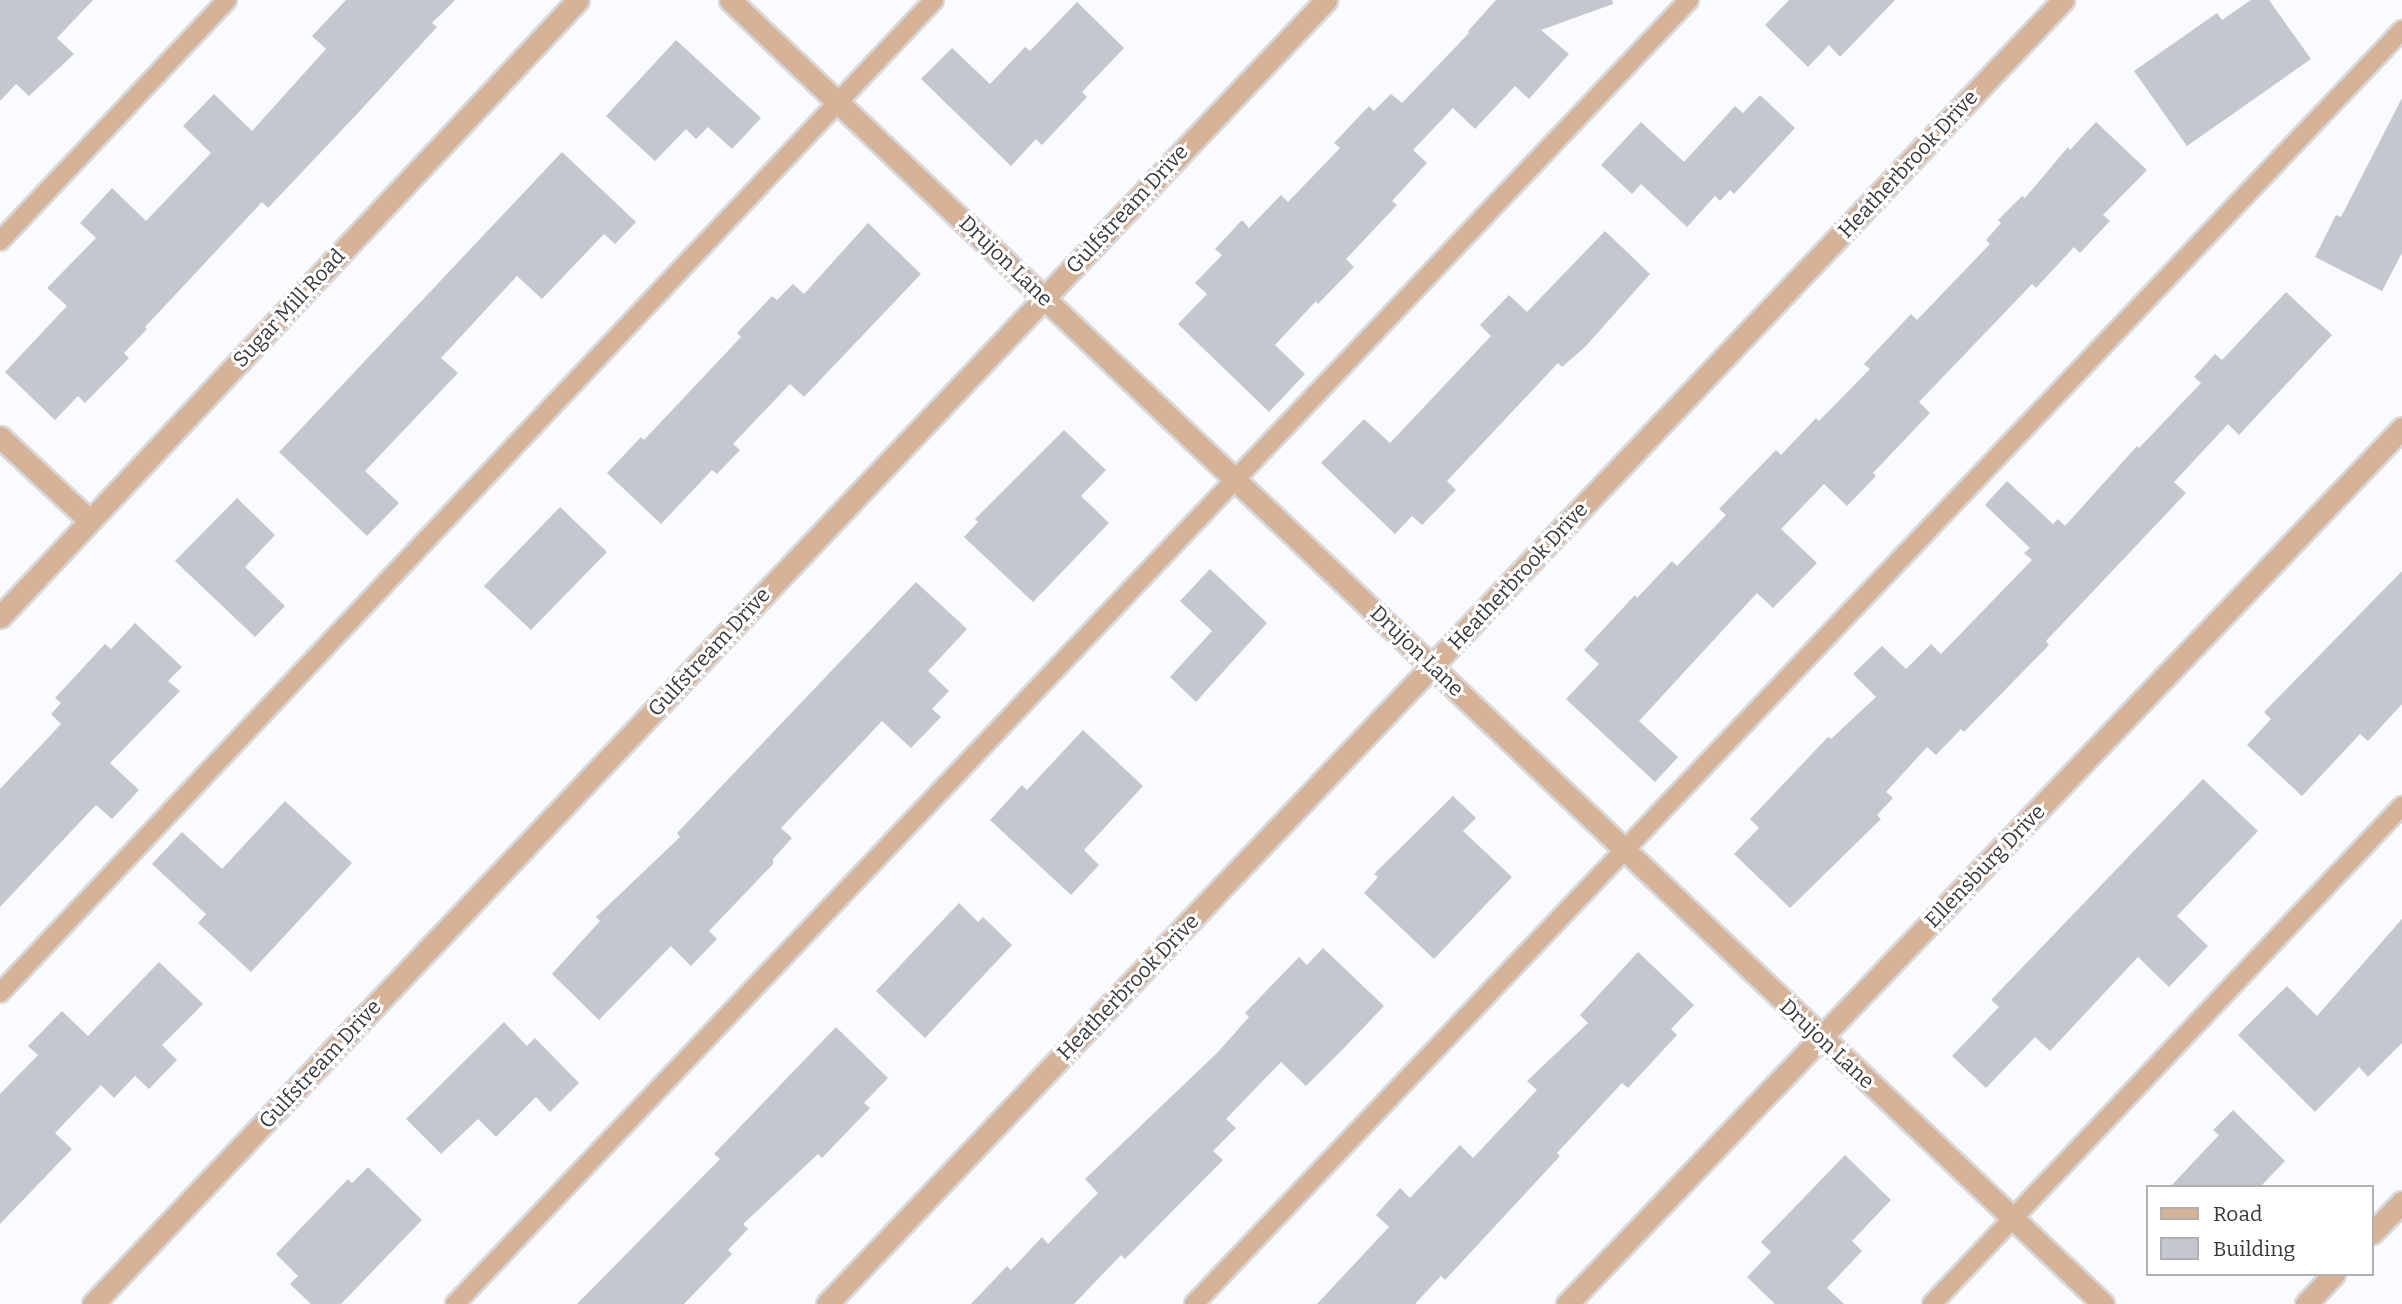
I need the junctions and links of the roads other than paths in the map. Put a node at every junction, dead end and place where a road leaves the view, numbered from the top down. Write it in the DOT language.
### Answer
graph roads {
  1 [pos="228,0"];
  2 [pos="578,0"];
  3 [pos="730,0"];
  4 [pos="934,0"];
  5 [pos="1326,0"];
  6 [pos="1689,0"];
  7 [pos="2063,0"];
  8 [pos="2402,30"];
  9 [pos="838,101"];
  10 [pos="0,241"];
  11 [pos="1043,298"];
  12 [pos="2402,428"];
  13 [pos="0,437"];
  14 [pos="1236,478"];
  15 [pos="90,521"];
  16 [pos="0,617"];
  17 [pos="1433,666"];
  18 [pos="2402,806"];
  19 [pos="1622,850"];
  20 [pos="0,993"];
  21 [pos="1821,1038"];
  22 [pos="2402,1202"];
  23 [pos="2013,1219"];
  24 [pos="2374,1231"];
  25 [pos="2332,1276"];
  26 [pos="93,1304"];
  27 [pos="455,1304"];
  28 [pos="827,1304"];
  29 [pos="1194,1304"];
  30 [pos="1567,1304"];
  31 [pos="1932,1304"];
  32 [pos="2104,1304"];
  33 [pos="2306,1304"];
  1 -- 10 [label="lane"];
  2 -- 15 [label="street, Sugar Mill Road"];
  3 -- 9 [label="street, Drujon Lane"];
  4 -- 9 [label="lane"];
  5 -- 11 [label="street, Gulfstream Drive"];
  6 -- 14 [label="lane"];
  7 -- 17 [label="street, Heatherbrook Drive"];
  8 -- 19 [label="lane"];
  9 -- 11 [label="street, Drujon Lane"];
  9 -- 20 [label="lane"];
  11 -- 14 [label="street, Drujon Lane"];
  11 -- 26 [label="street, Gulfstream Drive"];
  12 -- 21 [label="street, Ellensburg Drive"];
  13 -- 15 [label="street"];
  14 -- 17 [label="street, Drujon Lane"];
  14 -- 27 [label="lane"];
  15 -- 16 [label="street, Sugar Mill Road"];
  17 -- 19 [label="street, Drujon Lane"];
  17 -- 28 [label="street, Heatherbrook Drive"];
  18 -- 23 [label="lane"];
  19 -- 21 [label="street, Drujon Lane"];
  19 -- 29 [label="lane"];
  21 -- 23 [label="street, Drujon Lane"];
  21 -- 30 [label="street, Ellensburg Drive"];
  22 -- 24 [label="street"];
  23 -- 31 [label="lane"];
  23 -- 32 [label="street, Drujon Lane"];
  25 -- 33 [label="street"];
}
